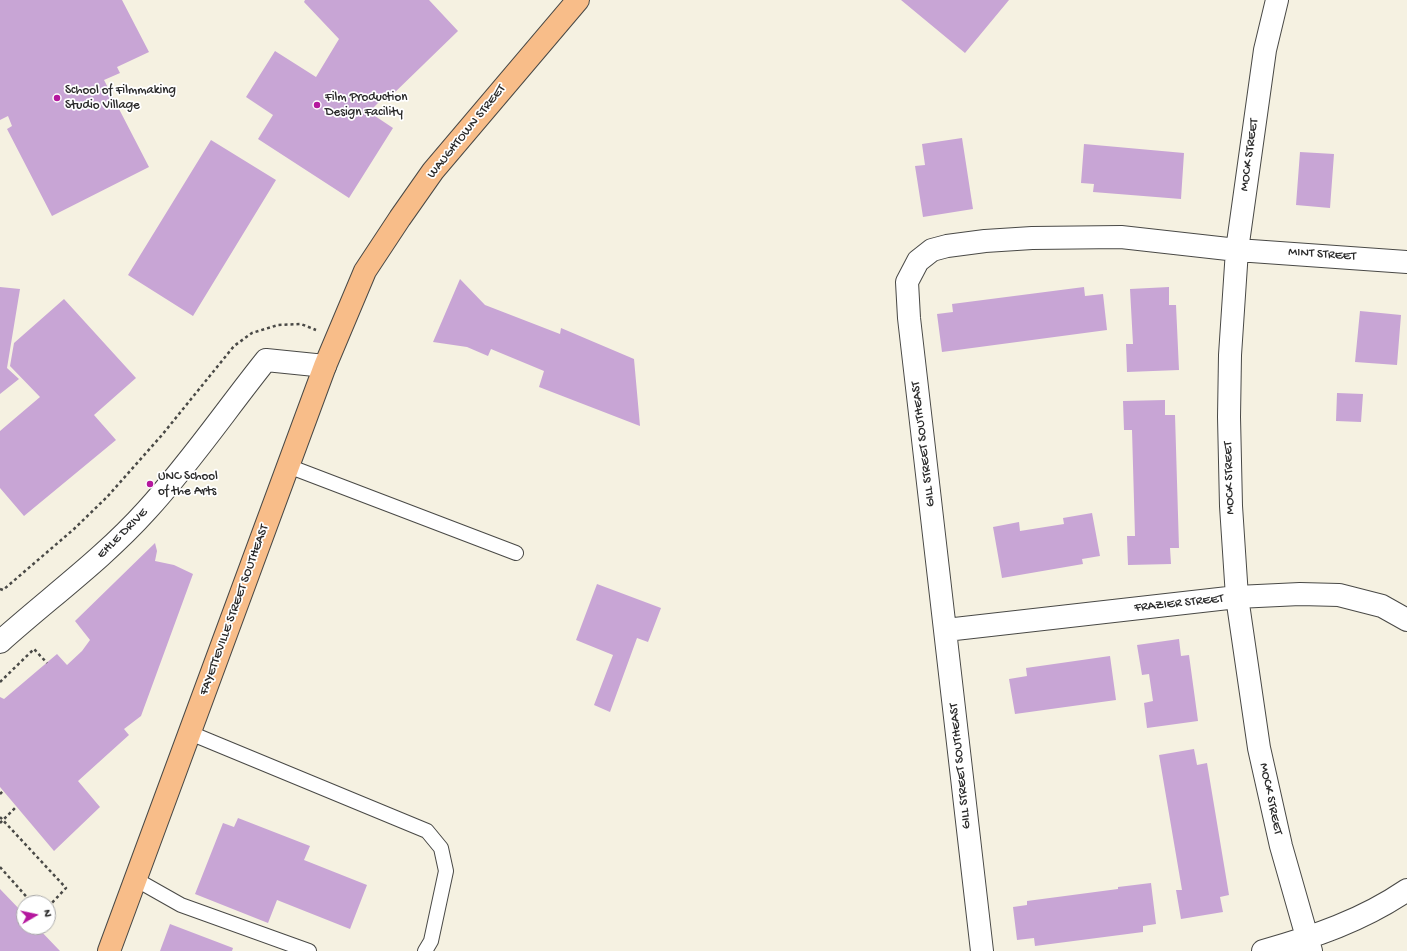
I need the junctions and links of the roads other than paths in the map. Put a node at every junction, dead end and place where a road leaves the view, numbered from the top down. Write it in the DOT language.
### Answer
graph roads {
  1 [pos="578,0"];
  2 [pos="1277,0"];
  3 [pos="1237,250"];
  4 [pos="1407,262"];
  5 [pos="366,271"];
  6 [pos="325,366"];
  7 [pos="288,466"];
  8 [pos="516,553"];
  9 [pos="1237,597"];
  10 [pos="1407,620"];
  11 [pos="946,630"];
  12 [pos="0,642"];
  13 [pos="190,733"];
  14 [pos="135,879"];
  15 [pos="1407,890"];
  16 [pos="1309,945"];
  17 [pos="109,951"];
  18 [pos="309,951"];
  19 [pos="425,951"];
  20 [pos="982,951"];
  21 [pos="1263,951"];
  1 -- 5 [label="main road, WAUGHTOWN STREET"];
  2 -- 3 [label="street, MOCK STREET"];
  3 -- 4 [label="street, MINT STREET"];
  3 -- 9 [label="street, MOCK STREET"];
  3 -- 11 [label="street, GILL STREET SOUTHEAST"];
  5 -- 6 [label="main road, FAYETTEVILLE STREET SOUTHEAST"];
  6 -- 7 [label="main road, FAYETTEVILLE STREET SOUTHEAST"];
  6 -- 12 [label="street, EHLE DRIVE"];
  7 -- 8 [label="lane"];
  7 -- 13 [label="main road, FAYETTEVILLE STREET SOUTHEAST"];
  9 -- 10 [label="street, FRAZIER STREET"];
  9 -- 11 [label="street, FRAZIER STREET"];
  9 -- 16 [label="street, MOCK STREET"];
  11 -- 20 [label="street, GILL STREET SOUTHEAST"];
  13 -- 14 [label="main road, FAYETTEVILLE STREET SOUTHEAST"];
  13 -- 19 [label="lane"];
  14 -- 17 [label="main road, FAYETTEVILLE STREET SOUTHEAST"];
  14 -- 18 [label="lane"];
  15 -- 16 [label="street"];
  16 -- 21 [label="street"];
}
